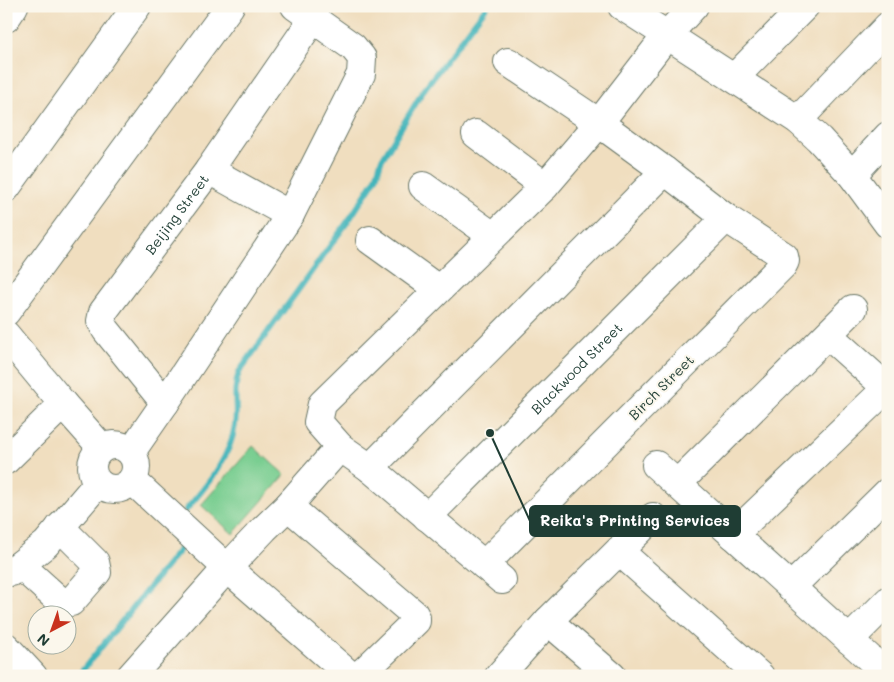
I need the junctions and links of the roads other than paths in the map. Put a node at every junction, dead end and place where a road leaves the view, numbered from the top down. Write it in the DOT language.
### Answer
graph roads {
  1 [pos="137,6"];
  2 [pos="230,6"];
  3 [pos="622,6"];
  4 [pos="694,6"];
  5 [pos="805,6"];
  6 [pos="304,13"];
  7 [pos="888,26"];
  8 [pos="667,35"];
  9 [pos="508,62"];
  10 [pos="734,78"];
  11 [pos="798,120"];
  12 [pos="599,124"];
  13 [pos="476,134"];
  14 [pos="888,136"];
  15 [pos="209,170"];
  16 [pos="665,171"];
  17 [pos="852,175"];
  18 [pos="423,186"];
  19 [pos="544,186"];
  20 [pos="6,188"];
  21 [pos="290,215"];
  22 [pos="726,218"];
  23 [pos="888,224"];
  24 [pos="493,236"];
  25 [pos="370,240"];
  26 [pos="438,289"];
  27 [pos="853,309"];
  28 [pos="6,312"];
  29 [pos="6,335"];
  30 [pos="828,335"];
  31 [pos="887,388"];
  32 [pos="165,403"];
  33 [pos="63,404"];
  34 [pos="340,447"];
  35 [pos="102,448"];
  36 [pos="9,452"];
  37 [pos="131,452"];
  38 [pos="656,465"];
  39 [pos="370,468"];
  40 [pos="133,481"];
  41 [pos="98,482"];
  42 [pos="677,484"];
  43 [pos="888,492"];
  44 [pos="288,506"];
  45 [pos="427,517"];
  46 [pos="653,517"];
  47 [pos="60,527"];
  48 [pos="733,535"];
  49 [pos="619,552"];
  50 [pos="227,568"];
  51 [pos="13,569"];
  52 [pos="791,587"];
  53 [pos="888,601"];
  54 [pos="548,621"];
  55 [pos="849,640"];
  56 [pos="6,647"];
  57 [pos="888,675"];
  58 [pos="33,676"];
  59 [pos="131,676"];
  60 [pos="352,676"];
  61 [pos="359,676"];
  62 [pos="499,676"];
  63 [pos="612,676"];
  64 [pos="760,676"];
  1 -- 20 [label="street"];
  2 -- 28 [label="street"];
  3 -- 8 [label="street"];
  4 -- 8 [label="street"];
  5 -- 10 [label="street"];
  6 -- 15 [label="street, Beijing Street"];
  6 -- 21 [label="street"];
  7 -- 11 [label="street"];
  8 -- 10 [label="street"];
  8 -- 12 [label="street"];
  9 -- 12 [label="street"];
  10 -- 11 [label="street"];
  11 -- 17 [label="street"];
  12 -- 16 [label="street"];
  12 -- 19 [label="street"];
  13 -- 19 [label="street"];
  14 -- 17 [label="street"];
  15 -- 21 [label="street"];
  15 -- 32 [label="street, Beijing Street"];
  16 -- 22 [label="street"];
  16 -- 39 [label="street"];
  17 -- 23 [label="street"];
  18 -- 24 [label="street"];
  19 -- 24 [label="street"];
  21 -- 32 [label="street"];
  22 -- 45 [label="street, Blackwood Street"];
  22 -- 45 [label="street, Birch Street"];
  24 -- 26 [label="street"];
  25 -- 26 [label="street"];
  26 -- 34 [label="street"];
  27 -- 30 [label="street"];
  29 -- 33 [label="street"];
  30 -- 31 [label="street"];
  30 -- 42 [label="street"];
  31 -- 48 [label="street"];
  32 -- 37 [label="street"];
  33 -- 35 [label="street"];
  33 -- 36 [label="street"];
  34 -- 39 [label="street"];
  34 -- 44 [label="street"];
  35 -- 37 [label="street"];
  35 -- 41 [label="street"];
  37 -- 40 [label="street"];
  38 -- 42 [label="street"];
  39 -- 45 [label="street"];
  40 -- 41 [label="street"];
  40 -- 50 [label="street"];
  41 -- 47 [label="street"];
  42 -- 48 [label="street"];
  43 -- 52 [label="street"];
  44 -- 50 [label="street"];
  44 -- 61 [label="street"];
  46 -- 49 [label="street"];
  47 -- 51 [label="street"];
  47 -- 51 [label="street"];
  48 -- 52 [label="street"];
  49 -- 54 [label="street"];
  49 -- 64 [label="street"];
  50 -- 59 [label="street"];
  50 -- 60 [label="street"];
  52 -- 55 [label="street"];
  53 -- 55 [label="street"];
  54 -- 62 [label="street"];
  54 -- 63 [label="street"];
  55 -- 57 [label="street"];
  56 -- 58 [label="street"];
}
